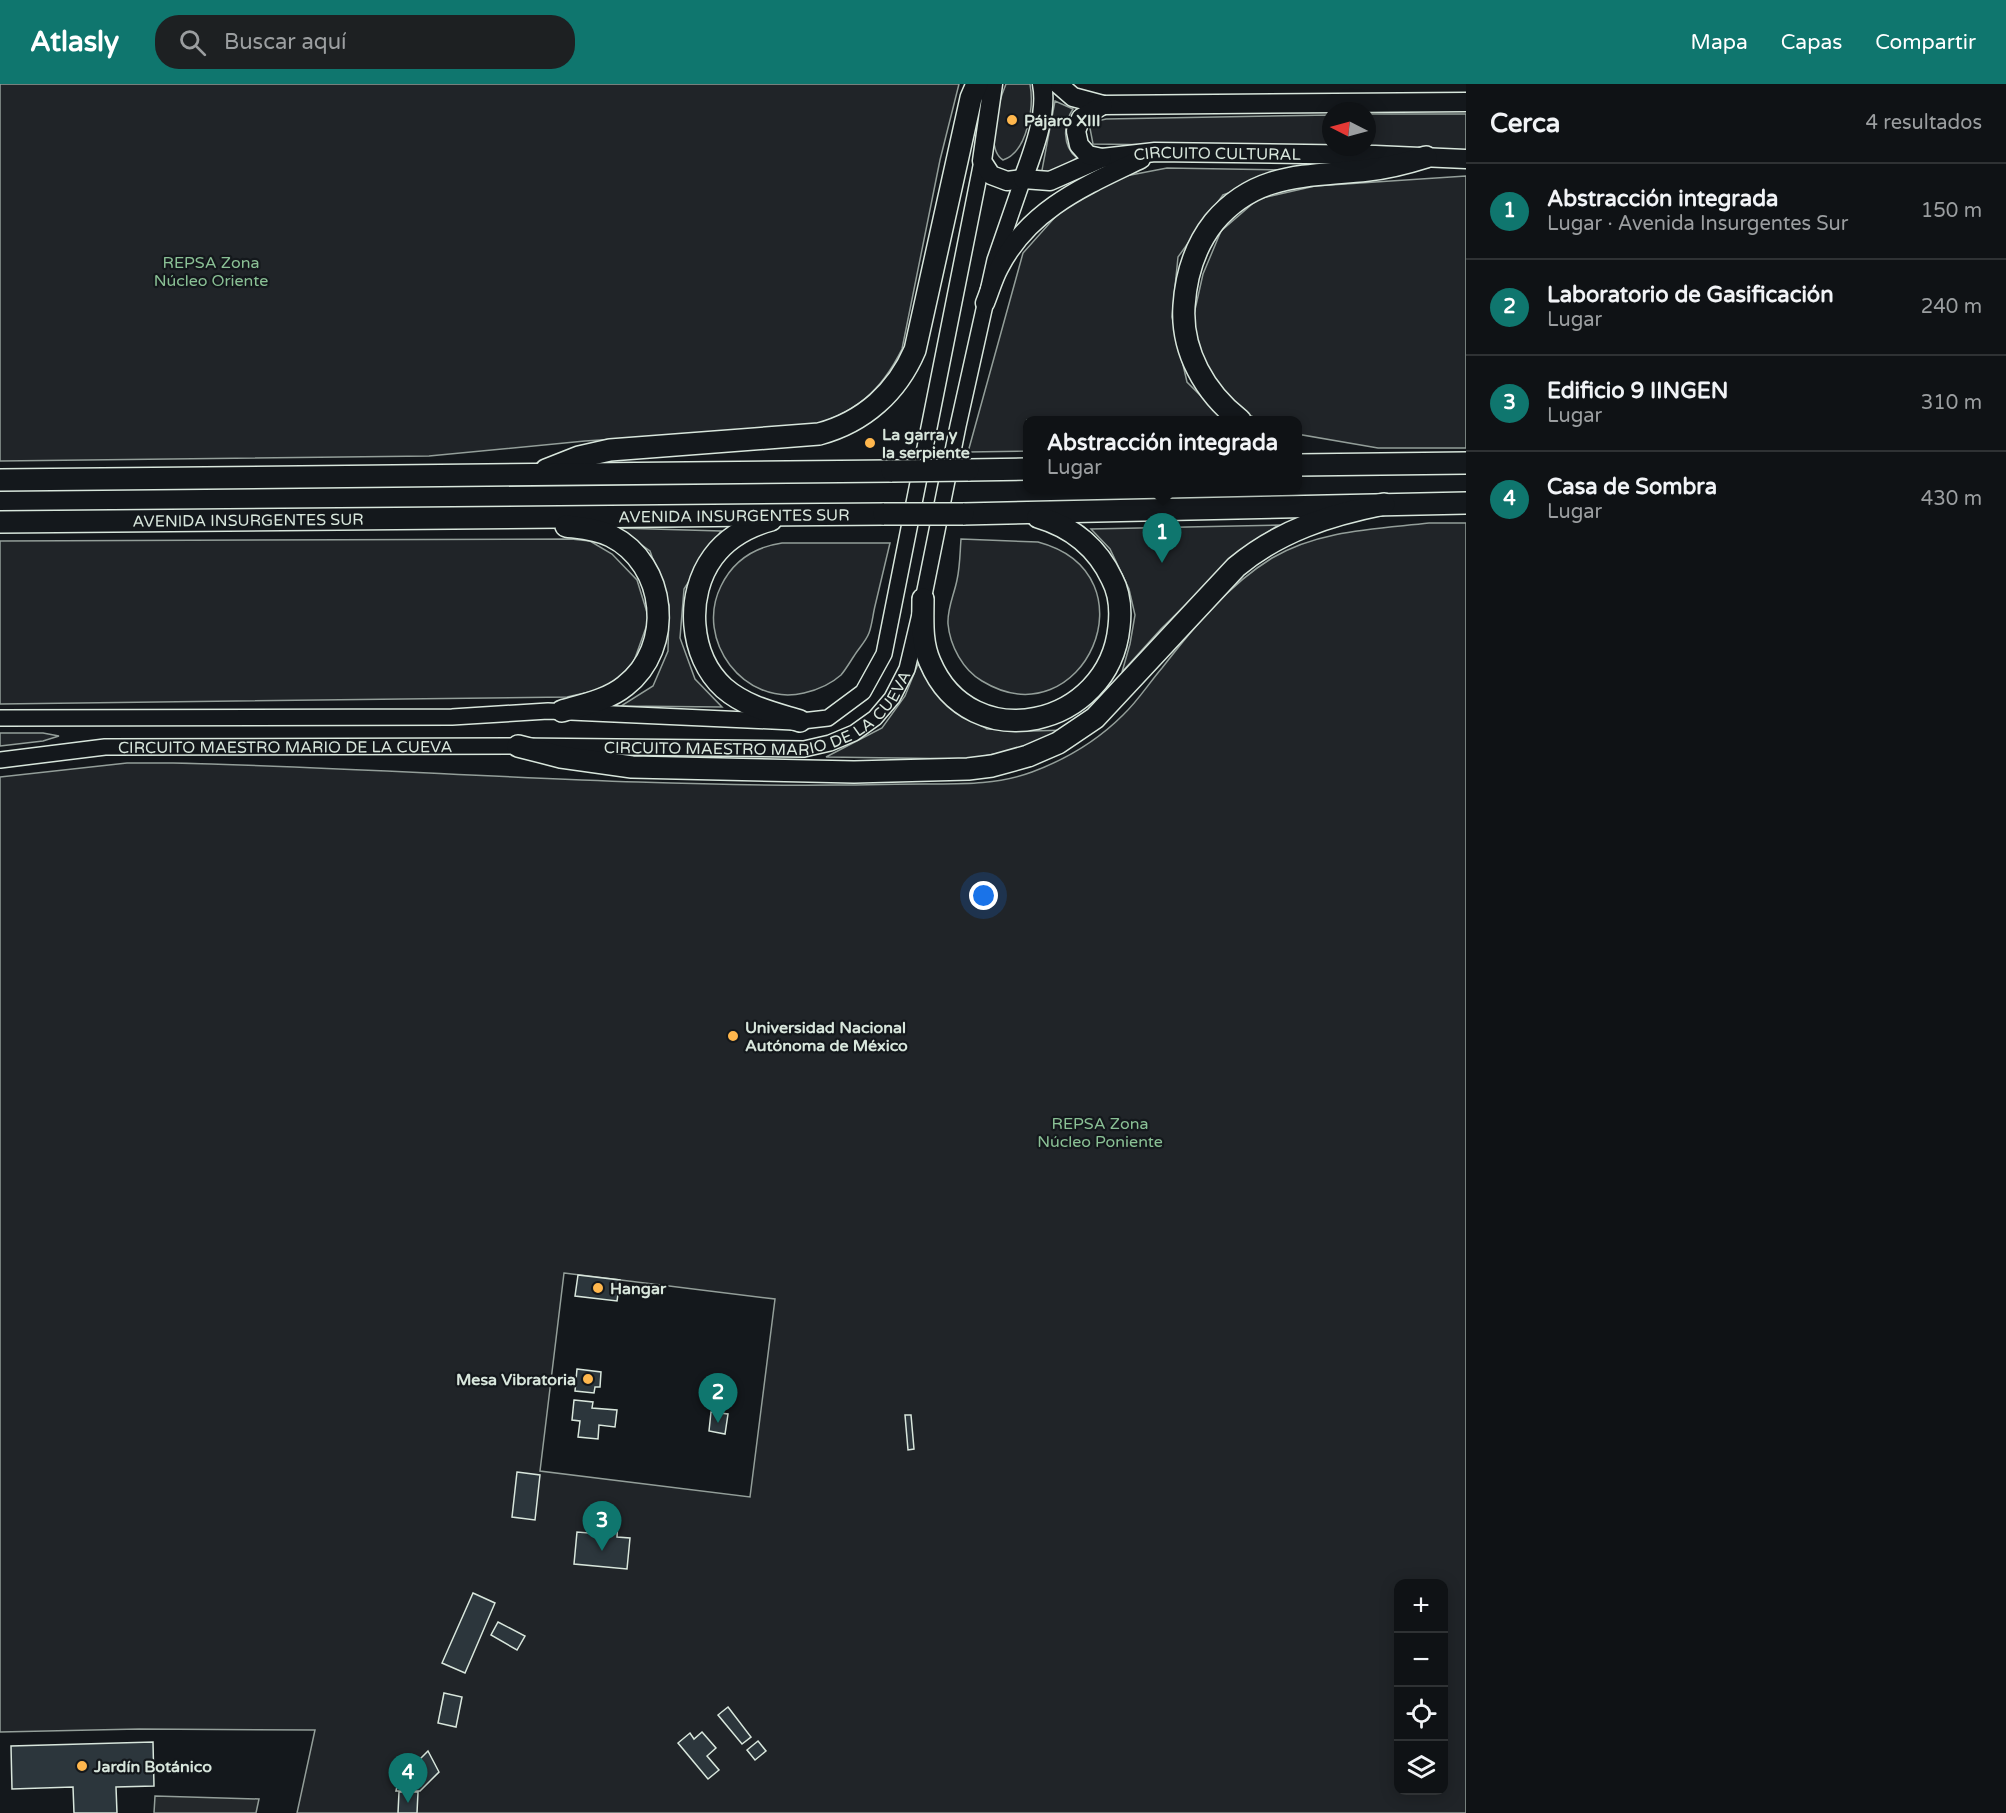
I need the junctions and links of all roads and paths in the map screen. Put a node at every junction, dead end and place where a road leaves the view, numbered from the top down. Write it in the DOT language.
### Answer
graph roads {
  1 [pos="977,84"];
  2 [pos="993,84"];
  3 [pos="1042,84"];
  4 [pos="1058,84"];
  5 [pos="1466,102"];
  6 [pos="1103,105"];
  7 [pos="1155,152"];
  8 [pos="1426,157"];
  9 [pos="1102,158"];
  10 [pos="1466,159"];
  11 [pos="982,161"];
  12 [pos="1023,179"];
  13 [pos="985,303"];
  14 [pos="1236,416"];
  15 [pos="1466,463"];
  16 [pos="1307,465"];
  17 [pos="1023,470"];
  18 [pos="535,475"];
  19 [pos="0,480"];
  20 [pos="1466,503"];
  21 [pos="1384,504"];
  22 [pos="1029,514"];
  23 [pos="799,515"];
  24 [pos="494,516"];
  25 [pos="0,522"];
  26 [pos="923,599"];
  27 [pos="562,711"];
  28 [pos="0,718"];
  29 [pos="800,721"];
  30 [pos="518,746"];
  31 [pos="0,760"];
  1 -- 18 [label="main road"];
  2 -- 11 [label="street, CIRCUITO MAESTRO MARIO DE LA CUEVA"];
  3 -- 12 [label="street, CIRCUITO MAESTRO MARIO DE LA CUEVA"];
  4 -- 6 [label="street"];
  5 -- 6 [label="street"];
  6 -- 9 [label="street"];
  7 -- 8 [label="street, CIRCUITO CULTURAL"];
  7 -- 9 [label="street, CIRCUITO CULTURAL"];
  7 -- 13 [label="street"];
  8 -- 10 [label="street, CIRCUITO CULTURAL"];
  8 -- 14 [label="main road"];
  9 -- 12 [label="street, CIRCUITO CULTURAL"];
  11 -- 12 [label="street, CIRCUITO CULTURAL"];
  11 -- 29 [label="street, CIRCUITO MAESTRO MARIO DE LA CUEVA"];
  12 -- 13 [label="street, CIRCUITO MAESTRO MARIO DE LA CUEVA"];
  13 -- 26 [label="street, CIRCUITO MAESTRO MARIO DE LA CUEVA"];
  15 -- 16 [label="main road"];
  17 -- 18 [label="main road, bridge"];
  18 -- 19 [label="main road"];
  20 -- 21 [label="main road, AVENIDA INSURGENTES SUR"];
  21 -- 22 [label="main road, AVENIDA INSURGENTES SUR"];
  21 -- 30 [label="main road"];
  22 -- 23 [label="main road, AVENIDA INSURGENTES SUR, bridge"];
  22 -- 26 [label="main road"];
  23 -- 24 [label="main road, AVENIDA INSURGENTES SUR"];
  23 -- 29 [label="main road"];
  24 -- 25 [label="main road, AVENIDA INSURGENTES SUR"];
  24 -- 27 [label="main road"];
  26 -- 30 [label="street, CIRCUITO MAESTRO MARIO DE LA CUEVA"];
  27 -- 28 [label="street, CIRCUITO MAESTRO MARIO DE LA CUEVA"];
  27 -- 29 [label="street, CIRCUITO MAESTRO MARIO DE LA CUEVA"];
  30 -- 31 [label="street, CIRCUITO MAESTRO MARIO DE LA CUEVA"];
}
